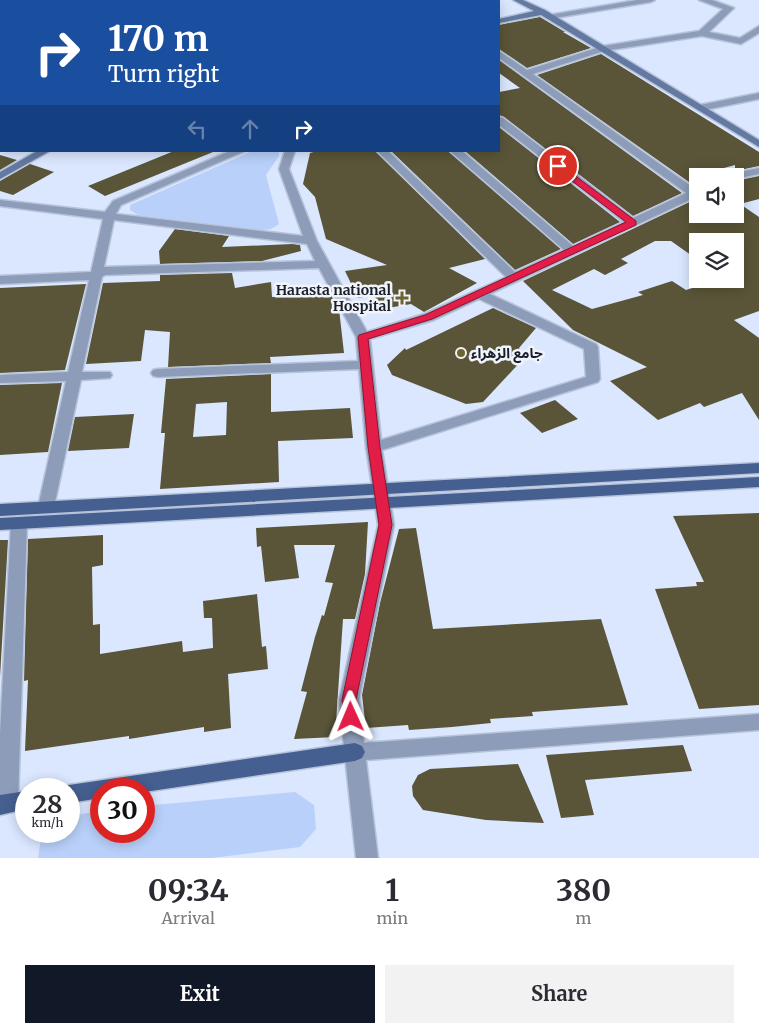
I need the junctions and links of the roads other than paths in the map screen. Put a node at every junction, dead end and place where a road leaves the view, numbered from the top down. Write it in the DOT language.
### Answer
graph roads {
  1 [pos="517,0"];
  2 [pos="542,0"];
  3 [pos="652,0"];
  4 [pos="703,0"];
  5 [pos="527,4"];
  6 [pos="546,14"];
  7 [pos="500,21"];
  8 [pos="759,29"];
  9 [pos="702,33"];
  10 [pos="603,49"];
  11 [pos="500,55"];
  12 [pos="526,73"];
  13 [pos="759,96"];
  14 [pos="700,108"];
  15 [pos="500,121"];
  16 [pos="759,144"];
  17 [pos="238,152"];
  18 [pos="290,152"];
  19 [pos="383,152"];
  20 [pos="456,152"];
  21 [pos="39,153"];
  22 [pos="759,171"];
  23 [pos="744,174"];
  24 [pos="0,176"];
  25 [pos="689,188"];
  26 [pos="689,196"];
  27 [pos="0,203"];
  28 [pos="110,216"];
  29 [pos="632,223"];
  30 [pos="311,241"];
  31 [pos="572,251"];
  32 [pos="322,264"];
  33 [pos="96,276"];
  34 [pos="514,278"];
  35 [pos="0,280"];
  36 [pos="480,294"];
  37 [pos="363,337"];
  38 [pos="365,364"];
  39 [pos="158,373"];
  40 [pos="105,375"];
  41 [pos="75,376"];
  42 [pos="0,379"];
  43 [pos="374,447"];
  44 [pos="759,468"];
  45 [pos="759,482"];
  46 [pos="380,496"];
  47 [pos="46,507"];
  48 [pos="0,510"];
  49 [pos="19,523"];
  50 [pos="0,524"];
  51 [pos="759,722"];
  52 [pos="355,752"];
  53 [pos="155,781"];
  54 [pos="11,803"];
  55 [pos="366,858"];
  1 -- 5 [label="street"];
  2 -- 5 [label="street"];
  3 -- 6 [label="street"];
  4 -- 9 [label="street"];
  5 -- 6 [label="street"];
  6 -- 7 [label="street"];
  6 -- 10 [label="street"];
  8 -- 9 [label="street"];
  9 -- 10 [label="street"];
  10 -- 12 [label="street"];
  10 -- 14 [label="street"];
  11 -- 12 [label="street"];
  12 -- 25 [label="street"];
  13 -- 14 [label="street"];
  14 -- 16 [label="street"];
  15 -- 29 [label="street"];
  17 -- 28 [label="street"];
  18 -- 30 [label="street"];
  19 -- 34 [label="street"];
  20 -- 31 [label="street"];
  21 -- 24 [label="street"];
  22 -- 23 [label="street"];
  26 -- 29 [label="street"];
  27 -- 28 [label="street"];
  28 -- 30 [label="street"];
  28 -- 33 [label="street"];
  29 -- 31 [label="street"];
  30 -- 32 [label="street"];
  31 -- 34 [label="street"];
  32 -- 33 [label="street"];
  32 -- 37 [label="street"];
  33 -- 35 [label="street"];
  33 -- 41 [label="street"];
  34 -- 36 [label="street"];
  36 -- 37 [label="street"];
  36 -- 43 [label="street"];
  37 -- 38 [label="street"];
  38 -- 39 [label="street"];
  38 -- 43 [label="street"];
  40 -- 41 [label="street"];
  41 -- 42 [label="street"];
  41 -- 47 [label="street"];
  43 -- 46 [label="street"];
  44 -- 46 [label="main road"];
  45 -- 46 [label="main road"];
  46 -- 47 [label="main road"];
  46 -- 49 [label="main road"];
  46 -- 52 [label="street"];
  47 -- 48 [label="main road"];
  49 -- 50 [label="main road"];
  49 -- 54 [label="street"];
  51 -- 52 [label="street"];
  52 -- 53 [label="main road"];
  52 -- 55 [label="street"];
}
